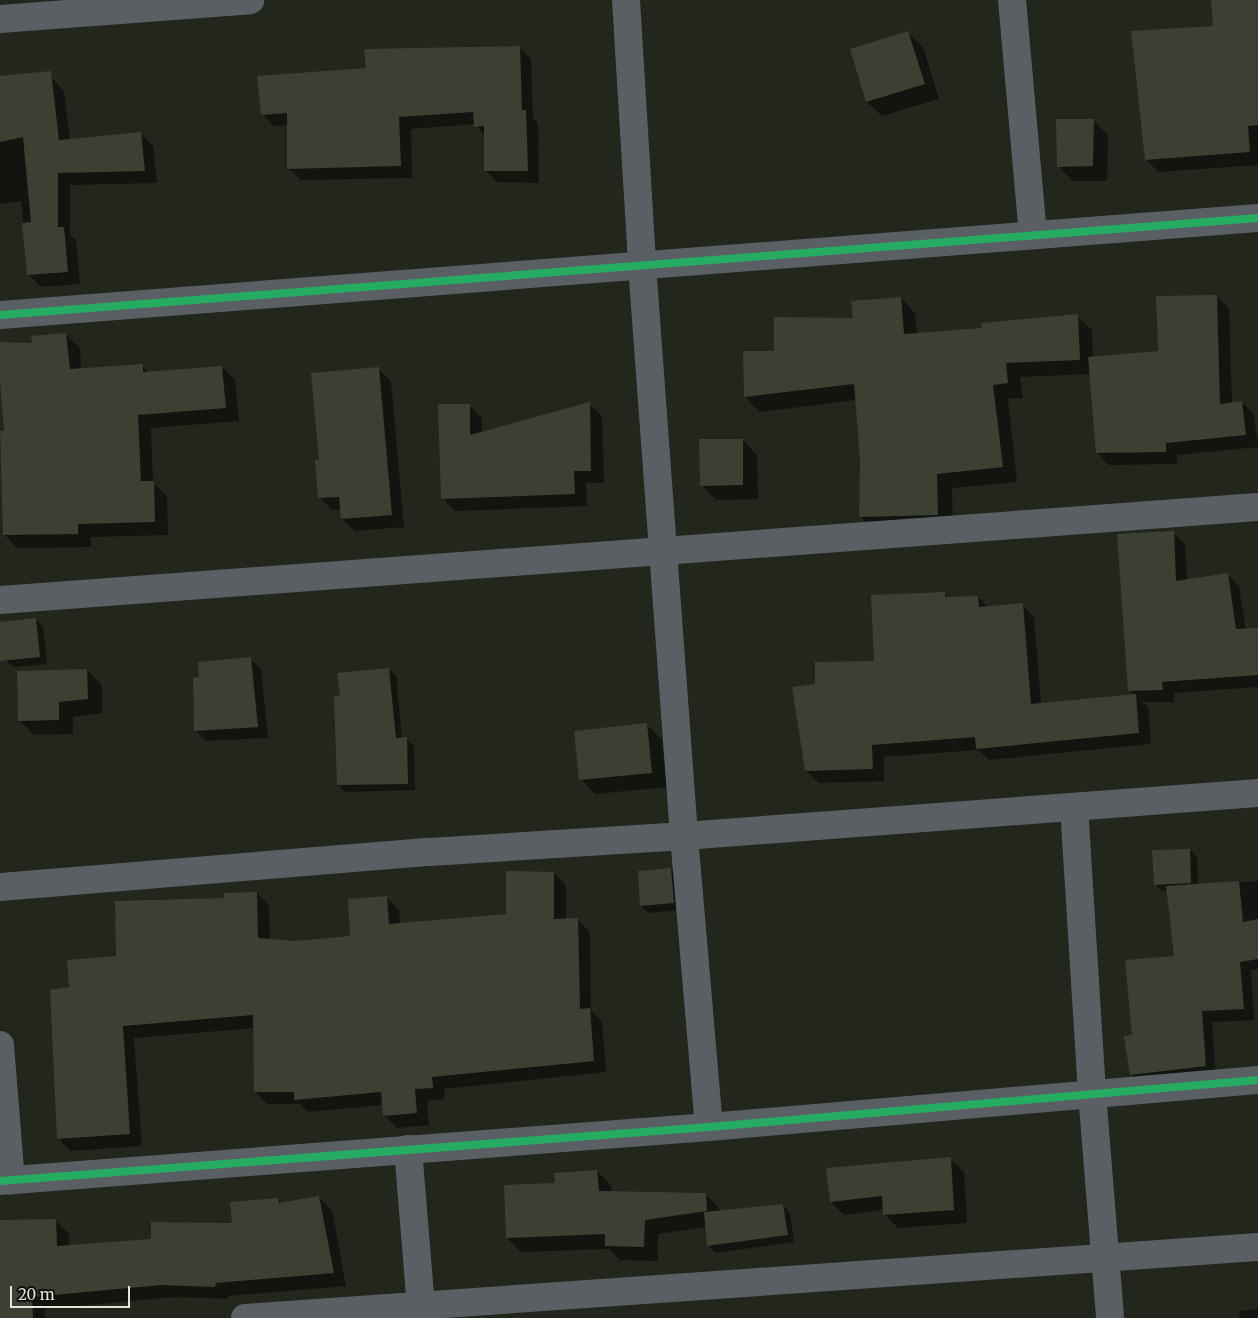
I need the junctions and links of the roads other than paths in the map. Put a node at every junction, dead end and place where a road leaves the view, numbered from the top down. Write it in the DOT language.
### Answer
graph roads {
  1 [pos="250,0"];
  2 [pos="626,0"];
  3 [pos="1012,0"];
  4 [pos="0,18"];
  5 [pos="1258,221"];
  6 [pos="1033,235"];
  7 [pos="642,265"];
  8 [pos="0,315"];
  9 [pos="1258,507"];
  10 [pos="663,552"];
  11 [pos="0,600"];
  12 [pos="1258,793"];
  13 [pos="1074,806"];
  14 [pos="684,836"];
  15 [pos="0,887"];
  16 [pos="0,1045"];
  17 [pos="1258,1080"];
  18 [pos="1092,1094"];
  19 [pos="709,1127"];
  20 [pos="408,1149"];
  21 [pos="6,1181"];
  22 [pos="1258,1247"];
  23 [pos="1104,1259"];
  24 [pos="421,1312"];
  25 [pos="245,1318"];
  26 [pos="1110,1318"];
  1 -- 4 [label="street"];
  2 -- 7 [label="street"];
  3 -- 6 [label="street"];
  5 -- 6 [label="street"];
  6 -- 7 [label="street"];
  7 -- 8 [label="street"];
  7 -- 10 [label="street"];
  9 -- 10 [label="street"];
  10 -- 11 [label="street"];
  10 -- 14 [label="street"];
  12 -- 13 [label="street"];
  13 -- 14 [label="street"];
  13 -- 18 [label="street"];
  14 -- 15 [label="street"];
  14 -- 19 [label="street"];
  16 -- 21 [label="street"];
  17 -- 18 [label="street"];
  18 -- 19 [label="street"];
  18 -- 23 [label="street"];
  19 -- 20 [label="street"];
  20 -- 21 [label="street"];
  20 -- 24 [label="street"];
  22 -- 23 [label="street"];
  23 -- 24 [label="street"];
  23 -- 26 [label="street"];
  24 -- 25 [label="street"];
}
